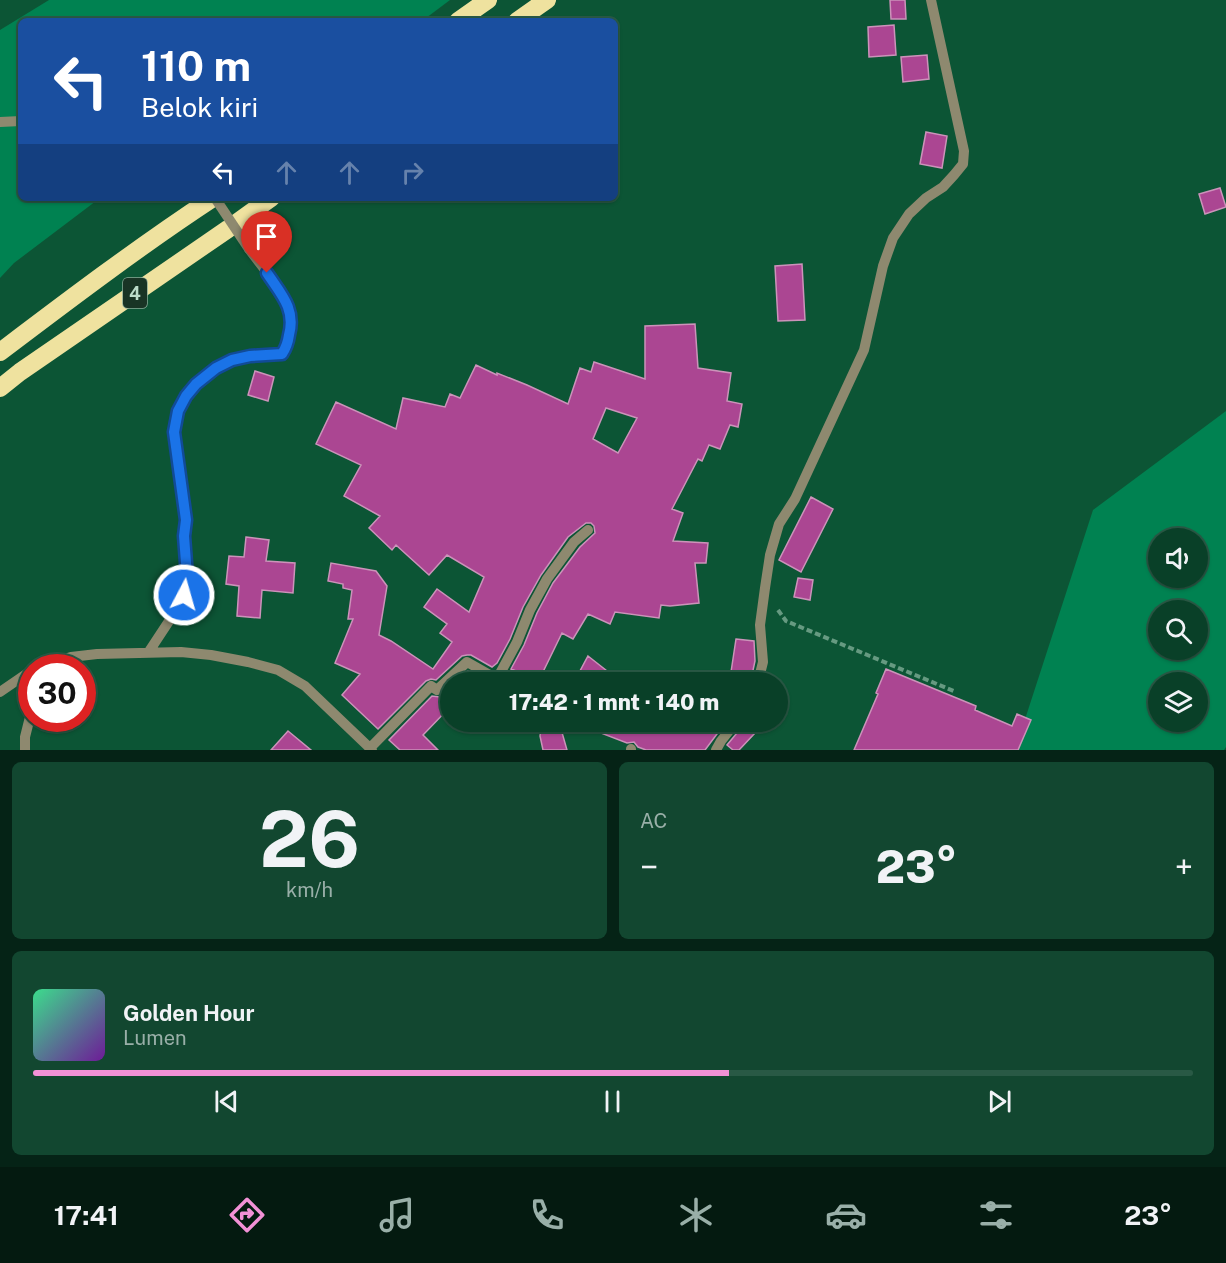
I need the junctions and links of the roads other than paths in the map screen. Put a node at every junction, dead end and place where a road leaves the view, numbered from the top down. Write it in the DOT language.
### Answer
graph roads {
  1 [pos="488,0"];
  2 [pos="547,0"];
  3 [pos="931,0"];
  4 [pos="462,18"];
  5 [pos="521,18"];
  6 [pos="18,121"];
  7 [pos="0,122"];
  8 [pos="209,201"];
  9 [pos="216,201"];
  10 [pos="267,201"];
  11 [pos="0,352"];
  12 [pos="0,388"];
  13 [pos="588,530"];
  14 [pos="148,653"];
  15 [pos="96,654"];
  16 [pos="760,672"];
  17 [pos="18,680"];
  18 [pos="0,692"];
  19 [pos="26,732"];
  20 [pos="728,732"];
  21 [pos="371,749"];
  22 [pos="25,750"];
  23 [pos="716,750"];
  1 -- 4 [label="highway"];
  2 -- 5 [label="highway"];
  3 -- 16 [label="street"];
  6 -- 7 [label="street"];
  8 -- 11 [label="highway, 4"];
  9 -- 14 [label="street, bridge"];
  10 -- 12 [label="highway, 4"];
  13 -- 21 [label="street"];
  14 -- 15 [label="street"];
  14 -- 21 [label="street"];
  17 -- 18 [label="street"];
  19 -- 22 [label="street"];
  20 -- 23 [label="street"];
}
